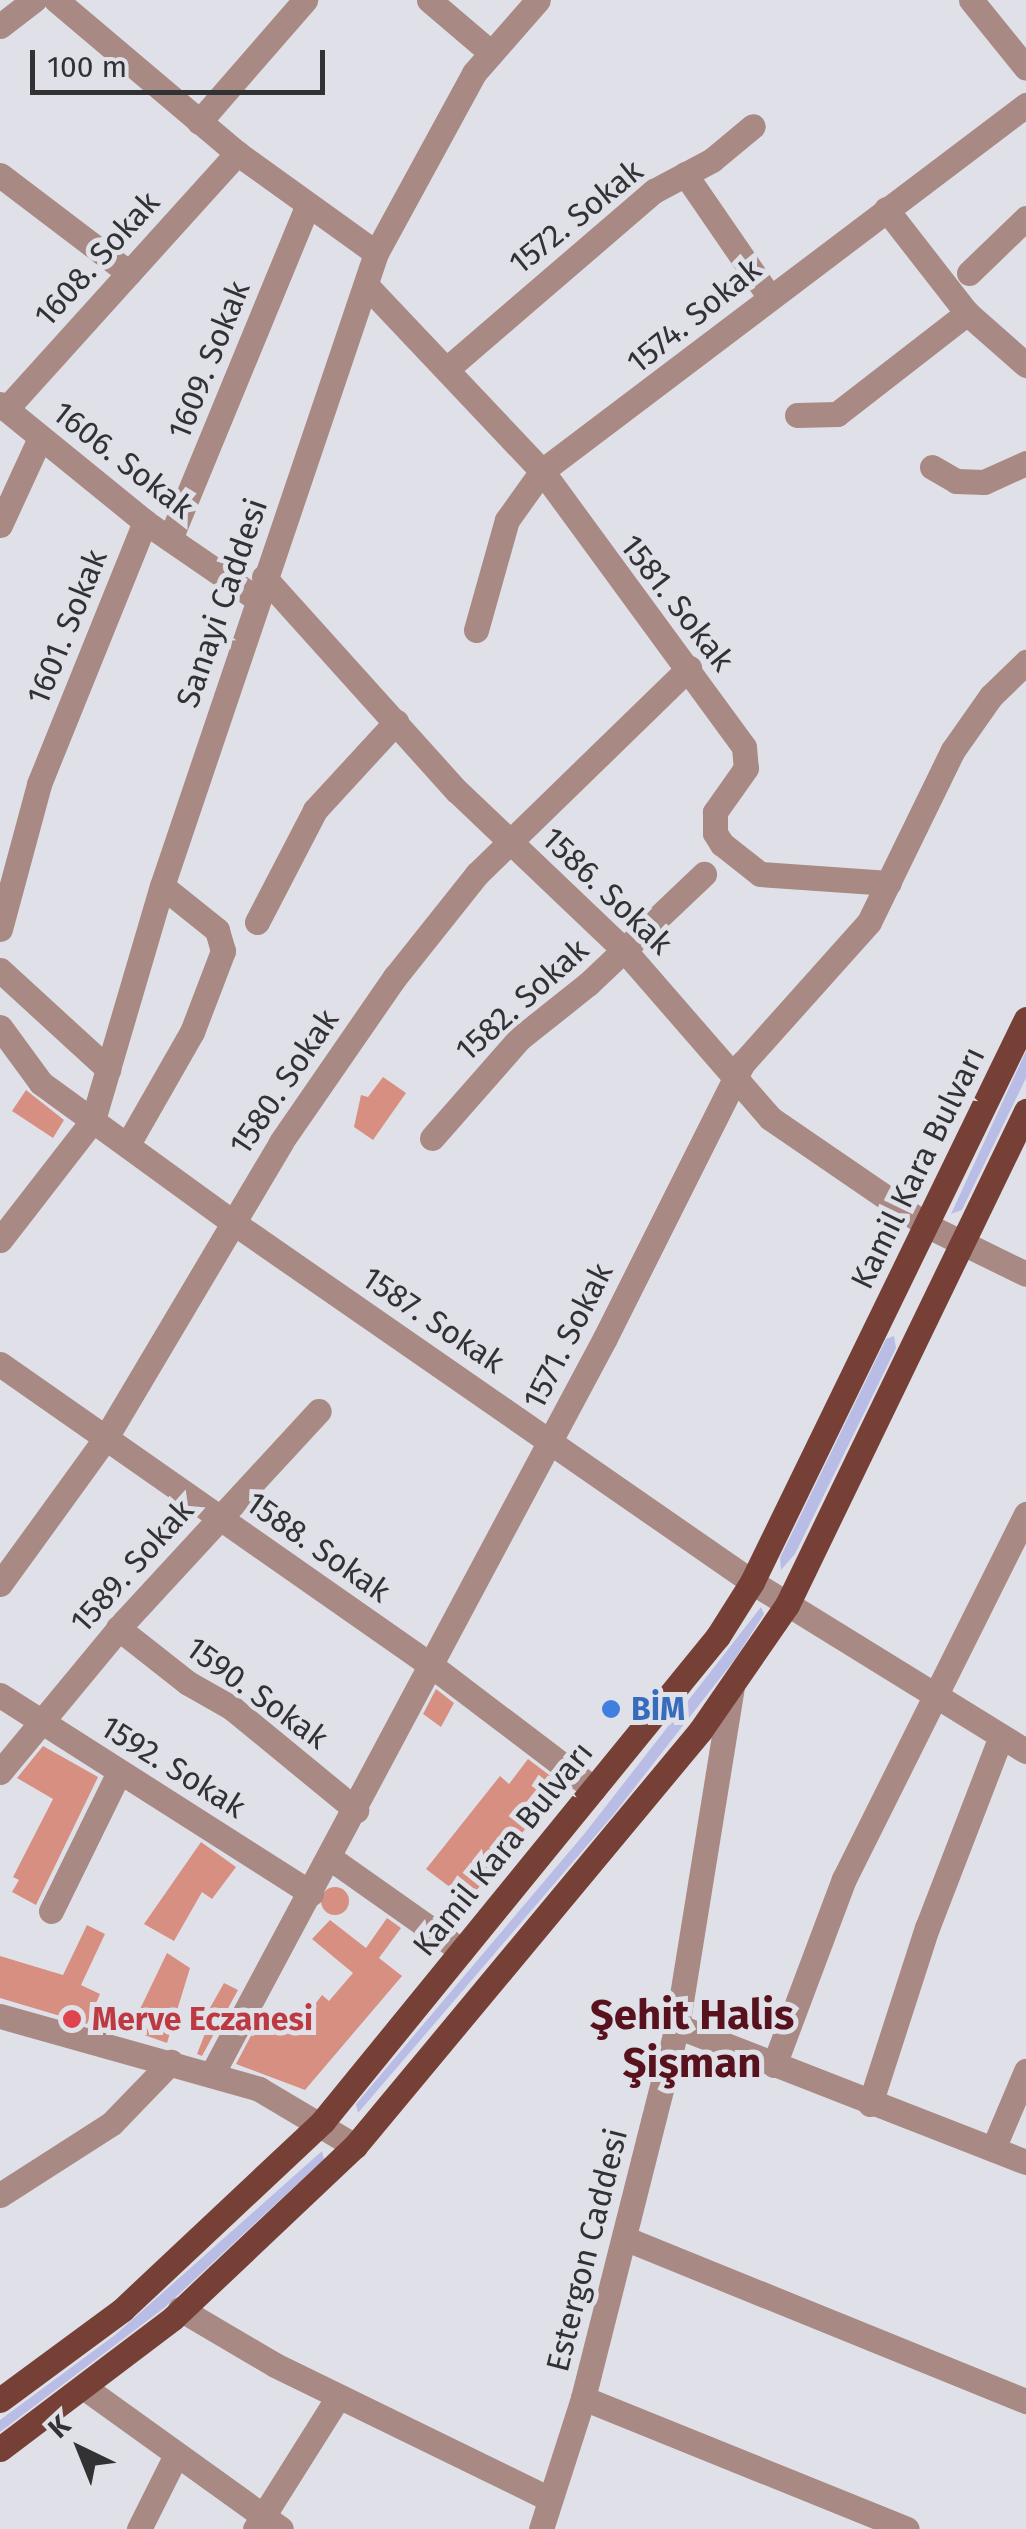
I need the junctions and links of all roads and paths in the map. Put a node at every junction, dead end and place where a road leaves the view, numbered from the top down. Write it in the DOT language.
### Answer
graph roads {
  1 [pos="34,0"];
  2 [pos="56,0"];
  3 [pos="305,0"];
  4 [pos="429,0"];
  5 [pos="538,0"];
  6 [pos="970,0"];
  7 [pos="0,26"];
  8 [pos="489,50"];
  9 [pos="1026,68"];
  10 [pos="1026,106"];
  11 [pos="199,122"];
  12 [pos="753,126"];
  13 [pos="237,153"];
  14 [pos="685,174"];
  15 [pos="0,175"];
  16 [pos="307,206"];
  17 [pos="886,209"];
  18 [pos="1026,218"];
  19 [pos="376,254"];
  20 [pos="128,274"];
  21 [pos="969,274"];
  22 [pos="366,285"];
  23 [pos="769,296"];
  24 [pos="967,313"];
  25 [pos="1026,365"];
  26 [pos="448,368"];
  27 [pos="3,406"];
  28 [pos="797,416"];
  29 [pos="40,438"];
  30 [pos="1026,464"];
  31 [pos="932,467"];
  32 [pos="542,471"];
  33 [pos="145,522"];
  34 [pos="0,526"];
  35 [pos="170,539"];
  36 [pos="260,588"];
  37 [pos="476,630"];
  38 [pos="1026,662"];
  39 [pos="689,668"];
  40 [pos="396,722"];
  41 [pos="509,842"];
  42 [pos="722,844"];
  43 [pos="750,870"];
  44 [pos="704,874"];
  45 [pos="889,883"];
  46 [pos="162,886"];
  47 [pos="258,922"];
  48 [pos="0,929"];
  49 [pos="625,951"];
  50 [pos="0,970"];
  51 [pos="1026,1019"];
  52 [pos="0,1028"];
  53 [pos="108,1069"];
  54 [pos="734,1082"];
  55 [pos="1026,1111"];
  56 [pos="93,1120"];
  57 [pos="432,1138"];
  58 [pos="128,1144"];
  59 [pos="234,1222"];
  60 [pos="926,1225"];
  61 [pos="0,1240"];
  62 [pos="962,1241"];
  63 [pos="1026,1274"];
  64 [pos="0,1364"];
  65 [pos="320,1411"];
  66 [pos="105,1439"];
  67 [pos="551,1440"];
  68 [pos="1026,1514"];
  69 [pos="218,1518"];
  70 [pos="752,1582"];
  71 [pos="0,1584"];
  72 [pos="787,1605"];
  73 [pos="118,1628"];
  74 [pos="432,1666"];
  75 [pos="732,1688"];
  76 [pos="0,1695"];
  77 [pos="935,1697"];
  78 [pos="41,1721"];
  79 [pos="1000,1739"];
  80 [pos="1026,1751"];
  81 [pos="0,1772"];
  82 [pos="119,1772"];
  83 [pos="594,1789"];
  84 [pos="356,1810"];
  85 [pos="330,1858"];
  86 [pos="311,1892"];
  87 [pos="51,1911"];
  88 [pos="462,1950"];
  89 [pos="0,2016"];
  90 [pos="677,2026"];
  91 [pos="171,2062"];
  92 [pos="774,2065"];
  93 [pos="1026,2071"];
  94 [pos="212,2074"];
  95 [pos="870,2104"];
  96 [pos="323,2121"];
  97 [pos="356,2146"];
  98 [pos="993,2149"];
  99 [pos="1026,2162"];
  100 [pos="0,2195"];
  101 [pos="624,2238"];
  102 [pos="180,2309"];
  103 [pos="85,2388"];
  104 [pos="338,2397"];
  105 [pos="583,2398"];
  106 [pos="0,2400"];
  107 [pos="1026,2401"];
  108 [pos="0,2449"];
  109 [pos="176,2457"];
  110 [pos="550,2499"];
  111 [pos="266,2525"];
  112 [pos="139,2529"];
  113 [pos="541,2529"];
  114 [pos="907,2529"];
  1 -- 7 [label="street"];
  2 -- 11 [label="street"];
  3 -- 11 [label="street"];
  4 -- 8 [label="street"];
  5 -- 8 [label="street, Sanayi Caddesi"];
  6 -- 9 [label="street"];
  8 -- 19 [label="street, Sanayi Caddesi"];
  10 -- 17 [label="street, 1574. Sokak"];
  11 -- 13 [label="street"];
  12 -- 14 [label="street, 1572. Sokak"];
  13 -- 16 [label="street"];
  13 -- 20 [label="street, 1608. Sokak"];
  14 -- 23 [label="street"];
  14 -- 26 [label="street, 1572. Sokak"];
  15 -- 20 [label="street"];
  16 -- 19 [label="street"];
  16 -- 35 [label="street, 1609. Sokak"];
  17 -- 23 [label="street, 1574. Sokak"];
  17 -- 24 [label="street"];
  18 -- 21 [label="street"];
  19 -- 22 [label="street, Sanayi Caddesi"];
  20 -- 27 [label="street, 1608. Sokak"];
  22 -- 26 [label="street, 1581. Sokak"];
  22 -- 36 [label="street, Sanayi Caddesi"];
  23 -- 32 [label="street, 1574. Sokak"];
  24 -- 25 [label="street"];
  24 -- 28 [label="street"];
  26 -- 32 [label="street, 1581. Sokak"];
  27 -- 29 [label="street, 1606. Sokak"];
  29 -- 33 [label="street, 1606. Sokak"];
  29 -- 34 [label="street"];
  30 -- 31 [label="street"];
  32 -- 37 [label="street, 1574. Sokak"];
  32 -- 39 [label="street, 1581. Sokak"];
  33 -- 35 [label="street, 1606. Sokak"];
  33 -- 48 [label="street, 1601. Sokak"];
  35 -- 36 [label="street, 1606. Sokak"];
  36 -- 40 [label="street, 1586. Sokak"];
  36 -- 46 [label="street, Sanayi Caddesi"];
  38 -- 45 [label="street, 1571. Sokak"];
  39 -- 41 [label="street, 1580. Sokak"];
  39 -- 42 [label="street, 1581. Sokak"];
  40 -- 41 [label="street, 1586. Sokak"];
  40 -- 47 [label="street"];
  41 -- 49 [label="street, 1586. Sokak"];
  41 -- 59 [label="street, 1580. Sokak"];
  42 -- 43 [label="street"];
  42 -- 44 [label="street, 1582. Sokak"];
  43 -- 44 [label="street"];
  43 -- 45 [label="street"];
  44 -- 49 [label="street, 1582. Sokak"];
  45 -- 54 [label="street, 1571. Sokak"];
  46 -- 53 [label="street, Sanayi Caddesi"];
  46 -- 58 [label="street"];
  49 -- 54 [label="street, 1586. Sokak"];
  49 -- 57 [label="street, 1582. Sokak"];
  50 -- 53 [label="street"];
  51 -- 60 [label="main road, Kamil Kara Bulvarı"];
  52 -- 56 [label="street, 1587. Sokak"];
  53 -- 56 [label="street, Sanayi Caddesi"];
  54 -- 60 [label="street, 1586. Sokak"];
  54 -- 67 [label="street, 1571. Sokak"];
  55 -- 62 [label="main road"];
  56 -- 58 [label="street, 1587. Sokak"];
  56 -- 61 [label="street, Sanayi Caddesi"];
  58 -- 59 [label="street, 1587. Sokak"];
  59 -- 66 [label="street, 1580. Sokak"];
  59 -- 67 [label="street, 1587. Sokak"];
  60 -- 62 [label="street, 1586. Sokak"];
  60 -- 70 [label="main road, Kamil Kara Bulvarı"];
  62 -- 63 [label="street, 1586. Sokak"];
  62 -- 72 [label="main road"];
  64 -- 66 [label="street, 1588. Sokak"];
  65 -- 69 [label="street, 1589. Sokak"];
  66 -- 69 [label="street, 1588. Sokak"];
  66 -- 71 [label="street, 1580. Sokak"];
  67 -- 70 [label="street, 1587. Sokak"];
  67 -- 74 [label="street, 1571. Sokak"];
  68 -- 77 [label="street"];
  69 -- 73 [label="street, 1589. Sokak"];
  69 -- 74 [label="street, 1588. Sokak"];
  70 -- 72 [label="street, 1587. Sokak"];
  70 -- 83 [label="main road, Kamil Kara Bulvarı"];
  72 -- 75 [label="main road"];
  72 -- 77 [label="street, 1587. Sokak"];
  73 -- 78 [label="street, 1589. Sokak"];
  73 -- 84 [label="street, 1590. Sokak"];
  74 -- 83 [label="street, 1588. Sokak"];
  74 -- 84 [label="street, 1571. Sokak"];
  75 -- 90 [label="street, Estergon Caddesi"];
  75 -- 97 [label="main road"];
  76 -- 78 [label="street, 1592. Sokak"];
  77 -- 79 [label="street, 1587. Sokak"];
  77 -- 92 [label="street"];
  78 -- 81 [label="street, 1589. Sokak"];
  78 -- 82 [label="street, 1592. Sokak"];
  79 -- 80 [label="street, 1587. Sokak"];
  79 -- 95 [label="street"];
  82 -- 86 [label="street, 1592. Sokak"];
  82 -- 87 [label="street"];
  83 -- 88 [label="main road, Kamil Kara Bulvarı"];
  84 -- 85 [label="street, 1571. Sokak"];
  85 -- 86 [label="street, 1571. Sokak"];
  85 -- 88 [label="street"];
  86 -- 94 [label="street, 1571. Sokak"];
  88 -- 96 [label="main road, Kamil Kara Bulvarı"];
  89 -- 91 [label="street"];
  90 -- 92 [label="street"];
  90 -- 101 [label="street, Estergon Caddesi"];
  91 -- 94 [label="street"];
  91 -- 100 [label="street"];
  92 -- 95 [label="street"];
  93 -- 98 [label="street"];
  94 -- 96 [label="street"];
  95 -- 98 [label="street"];
  96 -- 97 [label="street"];
  96 -- 106 [label="main road, Kamil Kara Bulvarı"];
  97 -- 102 [label="main road"];
  98 -- 99 [label="street"];
  101 -- 105 [label="street, Estergon Caddesi"];
  101 -- 107 [label="street"];
  102 -- 103 [label="main road"];
  102 -- 104 [label="street"];
  103 -- 108 [label="main road"];
  103 -- 109 [label="street"];
  104 -- 110 [label="street"];
  104 -- 111 [label="street"];
  105 -- 110 [label="street, Estergon Caddesi"];
  105 -- 114 [label="street"];
  109 -- 111 [label="street"];
  109 -- 112 [label="street"];
  110 -- 113 [label="street, Estergon Caddesi"];
}
